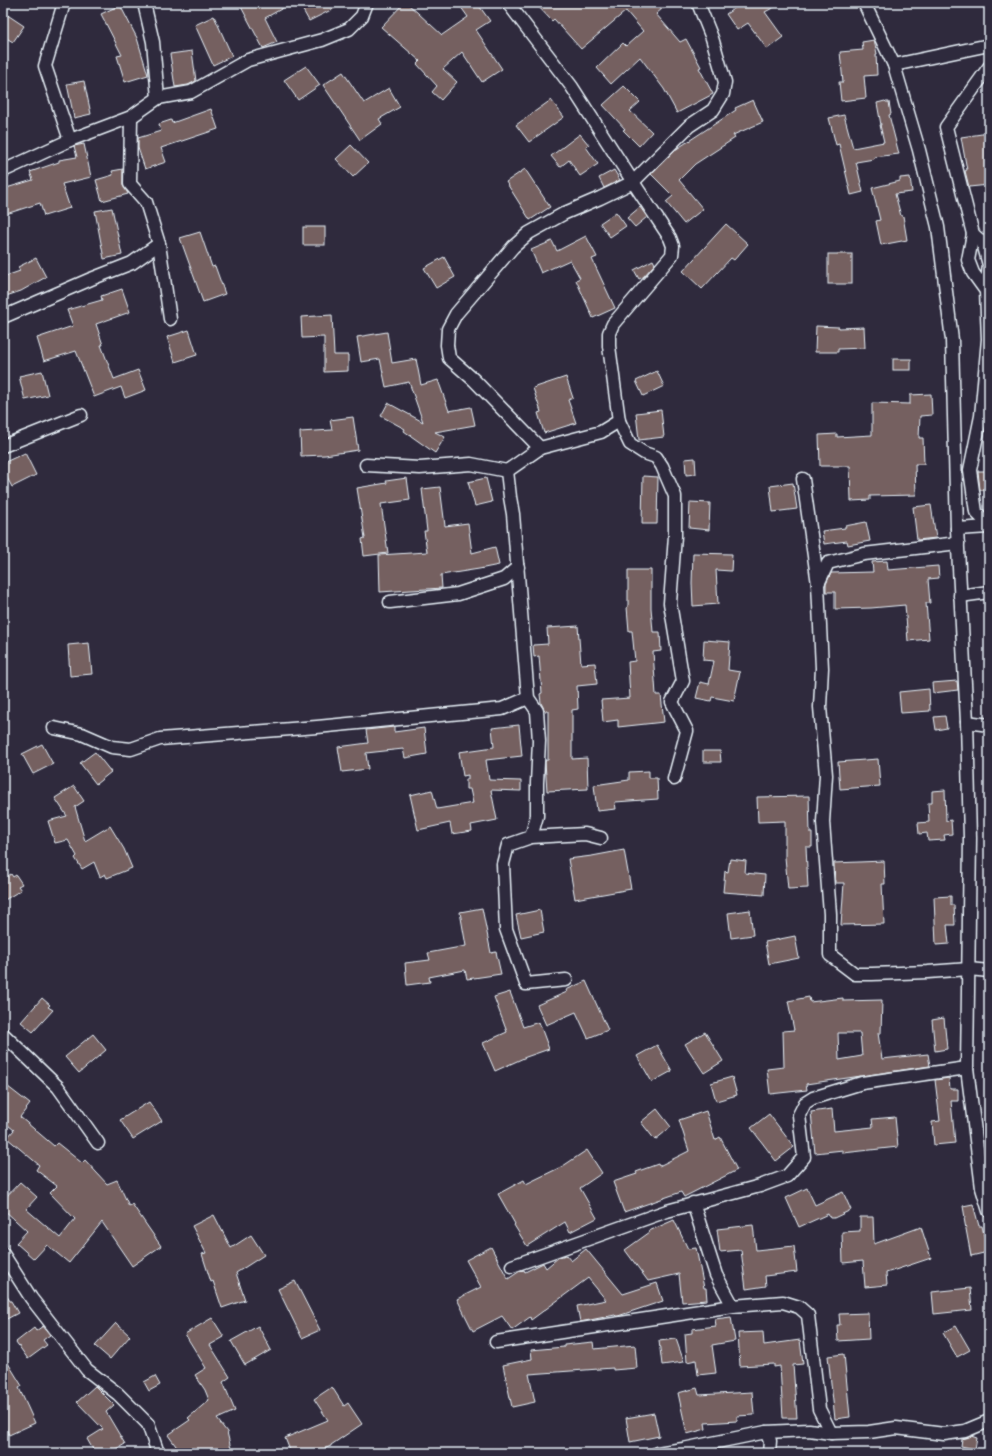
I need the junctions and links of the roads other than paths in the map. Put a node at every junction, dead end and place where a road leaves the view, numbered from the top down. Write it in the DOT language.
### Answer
graph roads {
  1 [pos="64,3"];
  2 [pos="144,3"];
  3 [pos="367,3"];
  4 [pos="508,3"];
  5 [pos="698,3"];
  6 [pos="864,3"];
  7 [pos="989,45"];
  8 [pos="894,65"];
  9 [pos="989,67"];
  10 [pos="158,98"];
  11 [pos="131,117"];
  12 [pos="70,140"];
  13 [pos="3,171"];
  14 [pos="633,182"];
  15 [pos="973,234"];
  16 [pos="159,244"];
  17 [pos="986,291"];
  18 [pos="3,317"];
  19 [pos="170,319"];
  20 [pos="81,415"];
  21 [pos="619,422"];
  22 [pos="3,446"];
  23 [pos="540,448"];
  24 [pos="955,463"];
  25 [pos="366,465"];
  26 [pos="970,470"];
  27 [pos="507,471"];
  28 [pos="803,479"];
  29 [pos="989,526"];
  30 [pos="957,529"];
  31 [pos="958,543"];
  32 [pos="518,567"];
  33 [pos="504,579"];
  34 [pos="818,584"];
  35 [pos="519,586"];
  36 [pos="989,592"];
  37 [pos="960,596"];
  38 [pos="390,602"];
  39 [pos="528,698"];
  40 [pos="967,722"];
  41 [pos="989,725"];
  42 [pos="54,728"];
  43 [pos="674,780"];
  44 [pos="531,837"];
  45 [pos="601,838"];
  46 [pos="969,969"];
  47 [pos="989,971"];
  48 [pos="566,980"];
  49 [pos="3,1034"];
  50 [pos="967,1068"];
  51 [pos="98,1143"];
  52 [pos="693,1203"];
  53 [pos="989,1211"];
  54 [pos="3,1254"];
  55 [pos="512,1266"];
  56 [pos="733,1306"];
  57 [pos="496,1342"];
  58 [pos="819,1409"];
  59 [pos="989,1421"];
  60 [pos="809,1430"];
  61 [pos="766,1432"];
  62 [pos="831,1433"];
  63 [pos="158,1453"];
  64 [pos="657,1453"];
  65 [pos="769,1453"];
  1 -- 12 [label="street"];
  2 -- 10 [label="street"];
  3 -- 10 [label="street"];
  4 -- 14 [label="street"];
  5 -- 14 [label="street"];
  6 -- 8 [label="street"];
  7 -- 8 [label="street"];
  8 -- 24 [label="street"];
  9 -- 15 [label="street"];
  10 -- 11 [label="street"];
  11 -- 12 [label="street"];
  11 -- 16 [label="street"];
  12 -- 13 [label="street"];
  14 -- 21 [label="street"];
  14 -- 23 [label="street"];
  15 -- 17 [label="street"];
  15 -- 17 [label="street"];
  16 -- 18 [label="street"];
  16 -- 19 [label="street"];
  17 -- 26 [label="street"];
  20 -- 22 [label="street"];
  21 -- 23 [label="street"];
  21 -- 43 [label="street"];
  23 -- 27 [label="street"];
  24 -- 26 [label="street"];
  24 -- 30 [label="street"];
  25 -- 27 [label="street"];
  26 -- 29 [label="street"];
  27 -- 32 [label="street"];
  28 -- 34 [label="street"];
  29 -- 30 [label="street"];
  30 -- 31 [label="street"];
  31 -- 34 [label="street"];
  31 -- 37 [label="street"];
  32 -- 33 [label="street"];
  32 -- 35 [label="street"];
  33 -- 35 [label="street"];
  33 -- 38 [label="street"];
  34 -- 46 [label="street"];
  35 -- 39 [label="street"];
  36 -- 37 [label="street"];
  37 -- 40 [label="street"];
  39 -- 42 [label="street"];
  39 -- 44 [label="street"];
  40 -- 41 [label="street"];
  40 -- 46 [label="street"];
  44 -- 45 [label="street"];
  44 -- 48 [label="street"];
  46 -- 47 [label="street"];
  46 -- 50 [label="street"];
  49 -- 51 [label="street"];
  50 -- 52 [label="street"];
  50 -- 53 [label="street"];
  52 -- 55 [label="street"];
  52 -- 56 [label="street"];
  54 -- 63 [label="street"];
  56 -- 57 [label="street"];
  56 -- 58 [label="street"];
  58 -- 60 [label="street"];
  58 -- 62 [label="street"];
  59 -- 62 [label="street"];
  60 -- 61 [label="street"];
  60 -- 62 [label="street"];
  61 -- 64 [label="street"];
  61 -- 65 [label="street"];
}
